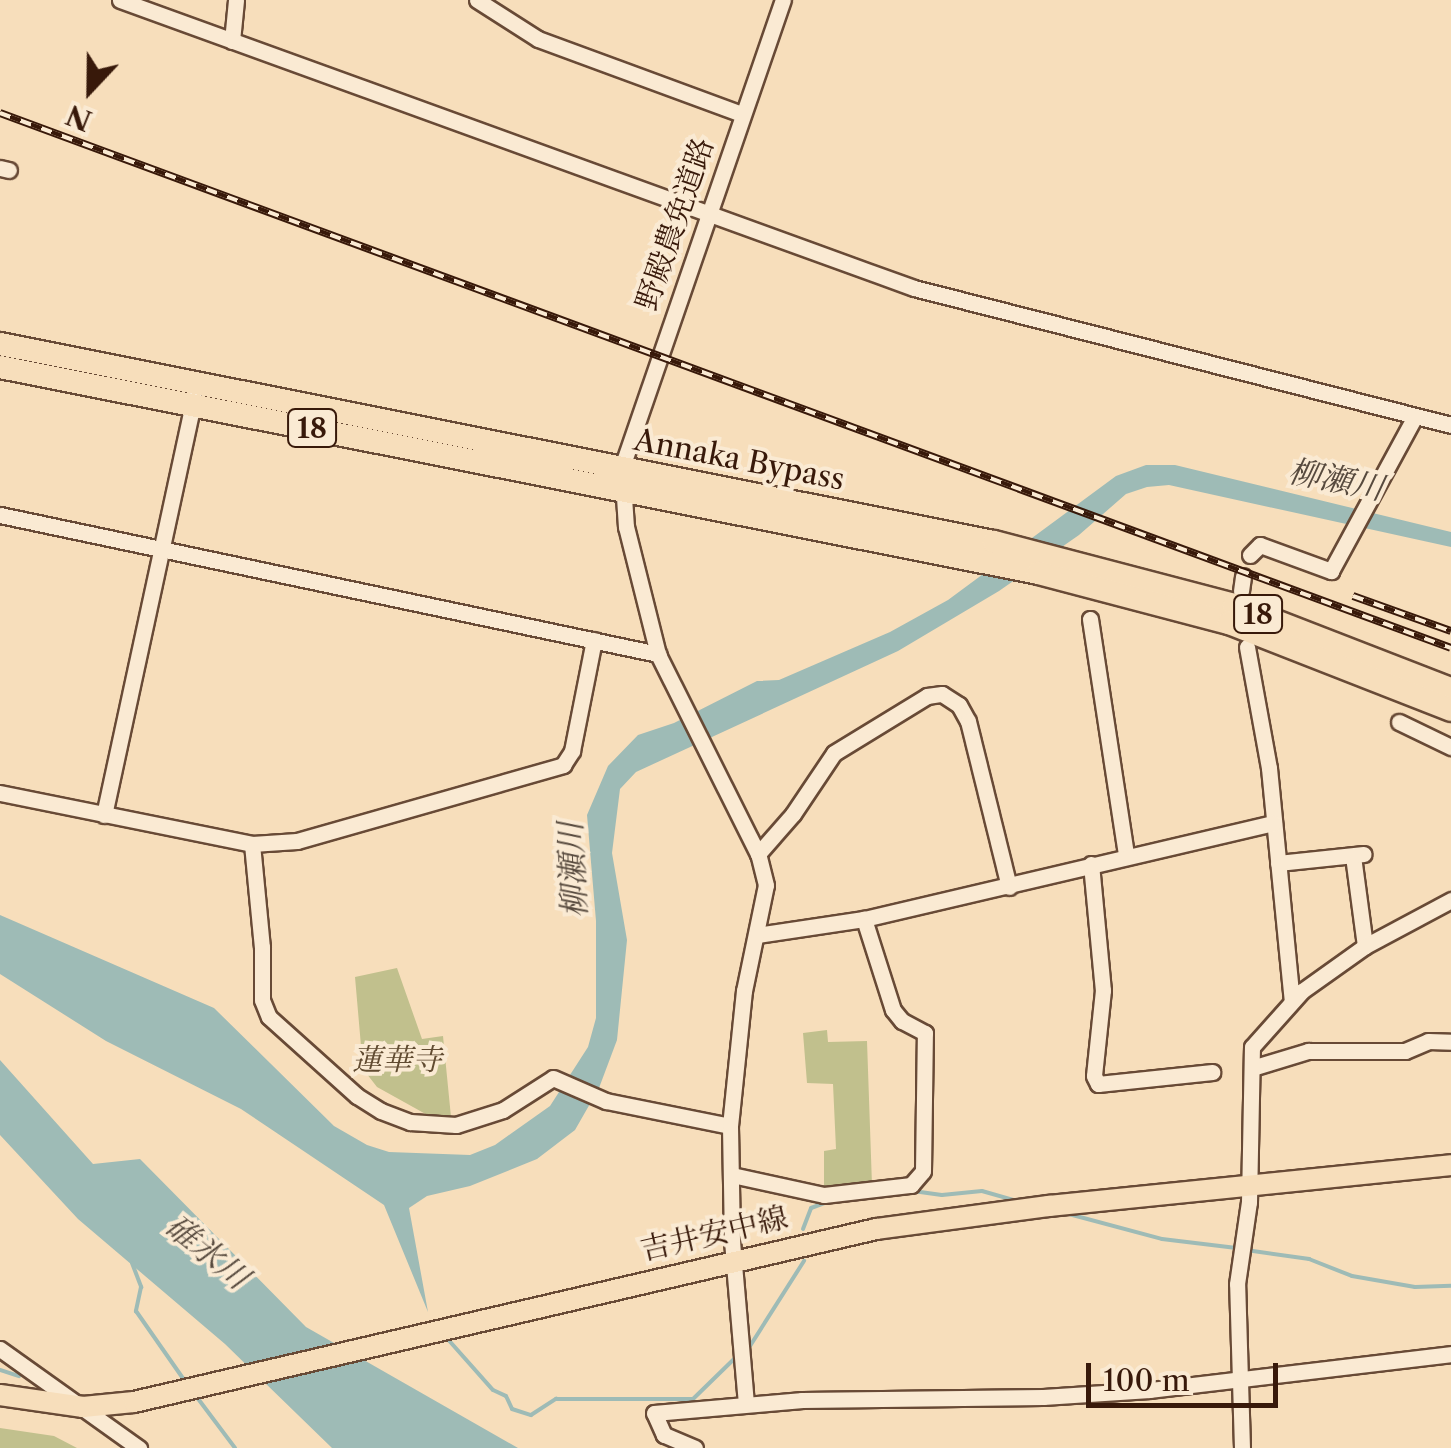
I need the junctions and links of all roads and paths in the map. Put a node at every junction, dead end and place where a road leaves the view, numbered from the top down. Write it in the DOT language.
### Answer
graph roads {
  1 [pos="120,0"];
  2 [pos="236,0"];
  3 [pos="477,0"];
  4 [pos="783,0"];
  5 [pos="232,41"];
  6 [pos="742,114"];
  7 [pos="708,214"];
  8 [pos="0,344"];
  9 [pos="0,367"];
  10 [pos="194,394"];
  11 [pos="1415,416"];
  12 [pos="1451,425"];
  13 [pos="623,478"];
  14 [pos="0,515"];
  15 [pos="164,550"];
  16 [pos="1250,555"];
  17 [pos="1090,618"];
  18 [pos="594,640"];
  19 [pos="1248,648"];
  20 [pos="658,654"];
  21 [pos="1387,683"];
  22 [pos="1451,689"];
  23 [pos="1451,710"];
  24 [pos="1451,719"];
  25 [pos="1398,722"];
  26 [pos="1451,747"];
  27 [pos="0,793"];
  28 [pos="104,814"];
  29 [pos="1274,823"];
  30 [pos="252,844"];
  31 [pos="758,854"];
  32 [pos="1126,856"];
  33 [pos="1278,863"];
  34 [pos="1091,864"];
  35 [pos="1008,887"];
  36 [pos="1451,900"];
  37 [pos="864,919"];
  38 [pos="756,935"];
  39 [pos="1365,946"];
  40 [pos="1292,1000"];
  41 [pos="1451,1042"];
  42 [pos="1252,1068"];
  43 [pos="1212,1072"];
  44 [pos="730,1126"];
  45 [pos="1451,1164"];
  46 [pos="732,1175"];
  47 [pos="1250,1186"];
  48 [pos="734,1259"];
  49 [pos="0,1349"];
  50 [pos="1451,1354"];
  51 [pos="1242,1378"];
  52 [pos="0,1395"];
  53 [pos="746,1404"];
  54 [pos="82,1407"];
  55 [pos="140,1448"];
  56 [pos="695,1448"];
  57 [pos="1242,1448"];
  1 -- 5 [label="street"];
  2 -- 5 [label="street"];
  3 -- 6 [label="street"];
  4 -- 6 [label="street, 野殿農免道路"];
  5 -- 7 [label="street"];
  6 -- 7 [label="street, 野殿農免道路"];
  7 -- 11 [label="street"];
  7 -- 13 [label="street, 野殿農免道路"];
  8 -- 10 [label="highway, Annaka Bypass / 18"];
  9 -- 10 [label="highway, Annaka Bypass / 18"];
  10 -- 13 [label="highway, Annaka Bypass / 18"];
  10 -- 15 [label="street"];
  11 -- 12 [label="street"];
  11 -- 16 [label="street"];
  13 -- 20 [label="street"];
  13 -- 21 [label="highway, Annaka Bypass / 18"];
  13 -- 22 [label="highway, Annaka Bypass / 18"];
  14 -- 15 [label="street"];
  15 -- 18 [label="street"];
  15 -- 28 [label="street"];
  17 -- 32 [label="street"];
  18 -- 20 [label="street"];
  18 -- 30 [label="street"];
  19 -- 29 [label="street"];
  20 -- 31 [label="street"];
  21 -- 23 [label="highway, Annaka Bypass / 18"];
  21 -- 24 [label="highway"];
  25 -- 26 [label="street"];
  27 -- 28 [label="street"];
  28 -- 30 [label="street"];
  29 -- 32 [label="street"];
  29 -- 33 [label="street"];
  30 -- 44 [label="street"];
  31 -- 35 [label="street"];
  31 -- 38 [label="street"];
  32 -- 34 [label="street"];
  33 -- 39 [label="street"];
  33 -- 40 [label="street"];
  34 -- 35 [label="street"];
  34 -- 43 [label="street"];
  35 -- 37 [label="street"];
  36 -- 39 [label="street"];
  37 -- 38 [label="street"];
  37 -- 46 [label="street"];
  38 -- 44 [label="street"];
  39 -- 40 [label="street"];
  40 -- 42 [label="street"];
  41 -- 42 [label="street"];
  42 -- 47 [label="street"];
  44 -- 46 [label="street"];
  45 -- 47 [label="main road, 吉井安中線"];
  46 -- 48 [label="street"];
  47 -- 48 [label="main road, 吉井安中線"];
  47 -- 51 [label="street"];
  48 -- 53 [label="street"];
  48 -- 54 [label="main road, 吉井安中線"];
  49 -- 54 [label="street"];
  50 -- 51 [label="street"];
  51 -- 53 [label="street"];
  51 -- 57 [label="street"];
  52 -- 54 [label="main road, 吉井安中線"];
  53 -- 56 [label="street"];
  54 -- 55 [label="street"];
}
